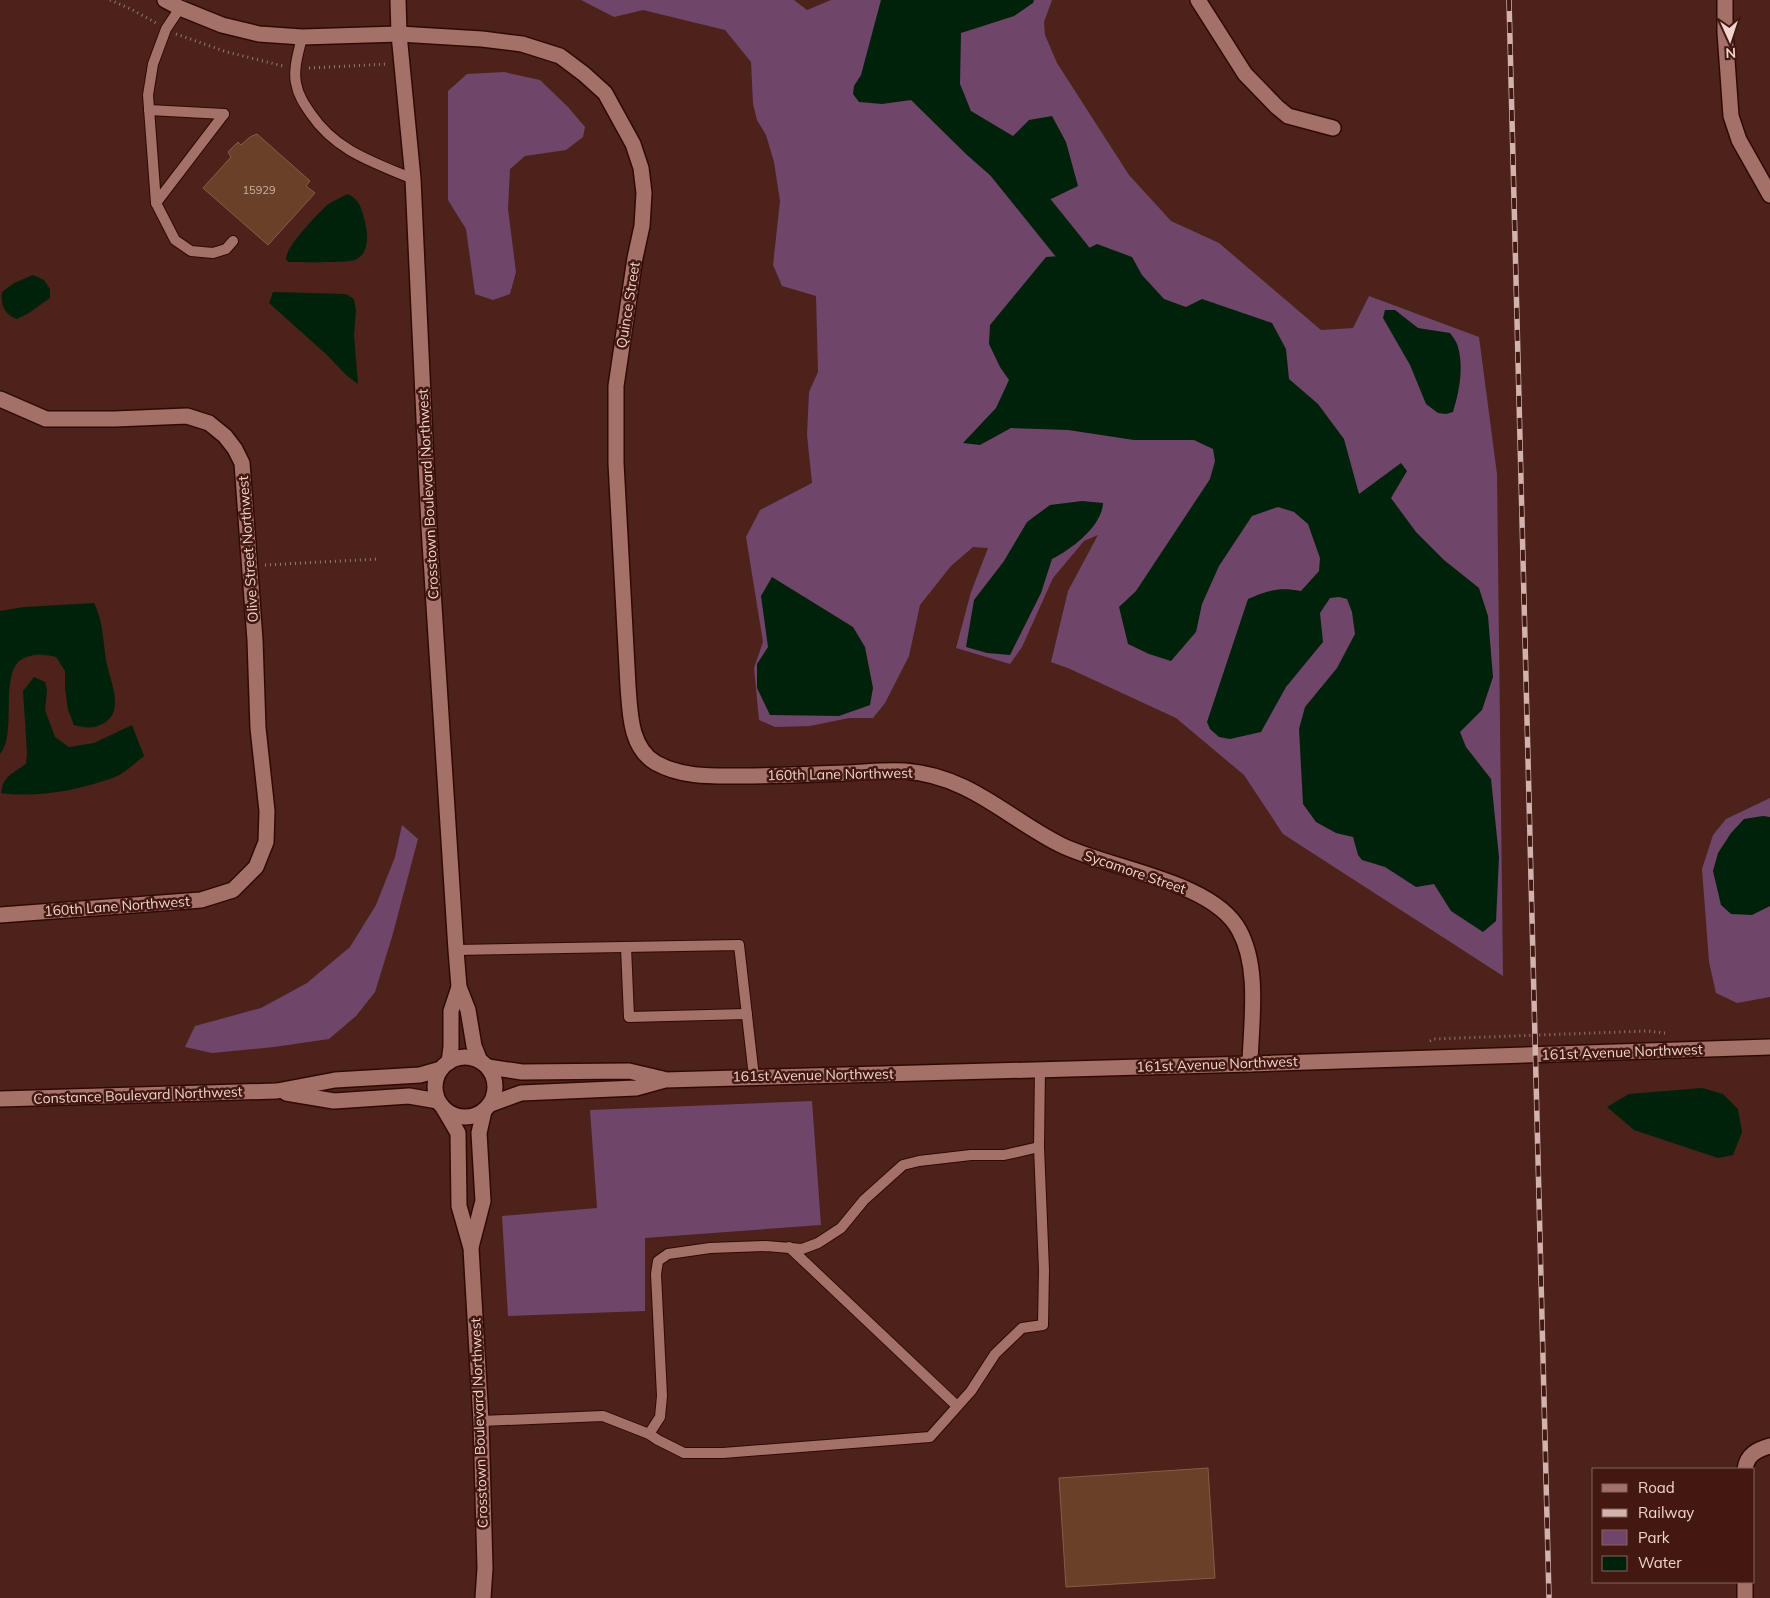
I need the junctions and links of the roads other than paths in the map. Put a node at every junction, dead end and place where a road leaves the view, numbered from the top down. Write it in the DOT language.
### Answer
graph roads {
  1 [pos="165,0"];
  2 [pos="398,0"];
  3 [pos="1198,0"];
  4 [pos="1725,0"];
  5 [pos="180,8"];
  6 [pos="399,34"];
  7 [pos="302,37"];
  8 [pos="149,110"];
  9 [pos="1333,128"];
  10 [pos="413,179"];
  11 [pos="1770,196"];
  12 [pos="156,203"];
  13 [pos="234,240"];
  14 [pos="0,400"];
  15 [pos="638,747"];
  16 [pos="1061,845"];
  17 [pos="232,890"];
  18 [pos="0,915"];
  19 [pos="626,947"];
  20 [pos="456,950"];
  21 [pos="459,987"];
  22 [pos="747,1014"];
  23 [pos="1770,1047"];
  24 [pos="484,1064"];
  25 [pos="1250,1064"];
  26 [pos="445,1065"];
  27 [pos="1040,1068"];
  28 [pos="754,1077"];
  29 [pos="665,1080"];
  30 [pos="277,1091"];
  31 [pos="0,1099"];
  32 [pos="441,1105"];
  33 [pos="488,1108"];
  34 [pos="1039,1147"];
  35 [pos="789,1247"];
  36 [pos="471,1248"];
  37 [pos="957,1406"];
  38 [pos="481,1421"];
  39 [pos="649,1434"];
  40 [pos="1764,1448"];
  41 [pos="1745,1468"];
  42 [pos="1745,1583"];
  43 [pos="483,1598"];
  44 [pos="1746,1598"];
  1 -- 5 [label="street, Quince Street"];
  2 -- 6 [label="street, Crosstown Boulevard Northwest"];
  3 -- 9 [label="street"];
  4 -- 11 [label="street"];
  5 -- 7 [label="street, Quince Street"];
  5 -- 8 [label="lane"];
  6 -- 7 [label="street, Quince Street"];
  6 -- 10 [label="street, Crosstown Boulevard Northwest"];
  6 -- 15 [label="street, Quince Street"];
  7 -- 10 [label="lane"];
  8 -- 12 [label="lane"];
  8 -- 12 [label="lane"];
  10 -- 20 [label="street, Crosstown Boulevard Northwest"];
  12 -- 13 [label="lane"];
  14 -- 17 [label="street, Olive Street Northwest"];
  15 -- 16 [label="street, 160th Lane Northwest"];
  16 -- 25 [label="street, Sycamore Street"];
  17 -- 18 [label="street, 160th Lane Northwest"];
  19 -- 20 [label="lane"];
  19 -- 22 [label="lane"];
  19 -- 22 [label="lane"];
  20 -- 21 [label="street, Crosstown Boulevard Northwest"];
  21 -- 24 [label="street, Crosstown Boulevard Northwest"];
  21 -- 26 [label="street, Crosstown Boulevard Northwest"];
  22 -- 28 [label="lane"];
  23 -- 25 [label="street, 161st Avenue Northwest"];
  24 -- 26 [label="street"];
  24 -- 29 [label="street, 161st Avenue Northwest"];
  24 -- 33 [label="street"];
  25 -- 27 [label="street, 161st Avenue Northwest"];
  26 -- 30 [label="street, Constance Boulevard Northwest"];
  26 -- 32 [label="street"];
  27 -- 28 [label="street, 161st Avenue Northwest"];
  27 -- 34 [label="lane"];
  28 -- 29 [label="street, 161st Avenue Northwest"];
  29 -- 33 [label="street, 161st Avenue Northwest"];
  30 -- 31 [label="street, Constance Boulevard Northwest"];
  30 -- 32 [label="street, Constance Boulevard Northwest"];
  32 -- 33 [label="street"];
  32 -- 36 [label="street, Crosstown Boulevard Northwest"];
  33 -- 36 [label="street, Crosstown Boulevard Northwest"];
  34 -- 35 [label="lane"];
  34 -- 37 [label="lane"];
  35 -- 37 [label="lane"];
  35 -- 39 [label="lane"];
  36 -- 38 [label="street, Crosstown Boulevard Northwest"];
  37 -- 39 [label="lane"];
  38 -- 39 [label="lane"];
  38 -- 43 [label="street, Crosstown Boulevard Northwest"];
  40 -- 41 [label="street"];
  42 -- 44 [label="street"];
}
